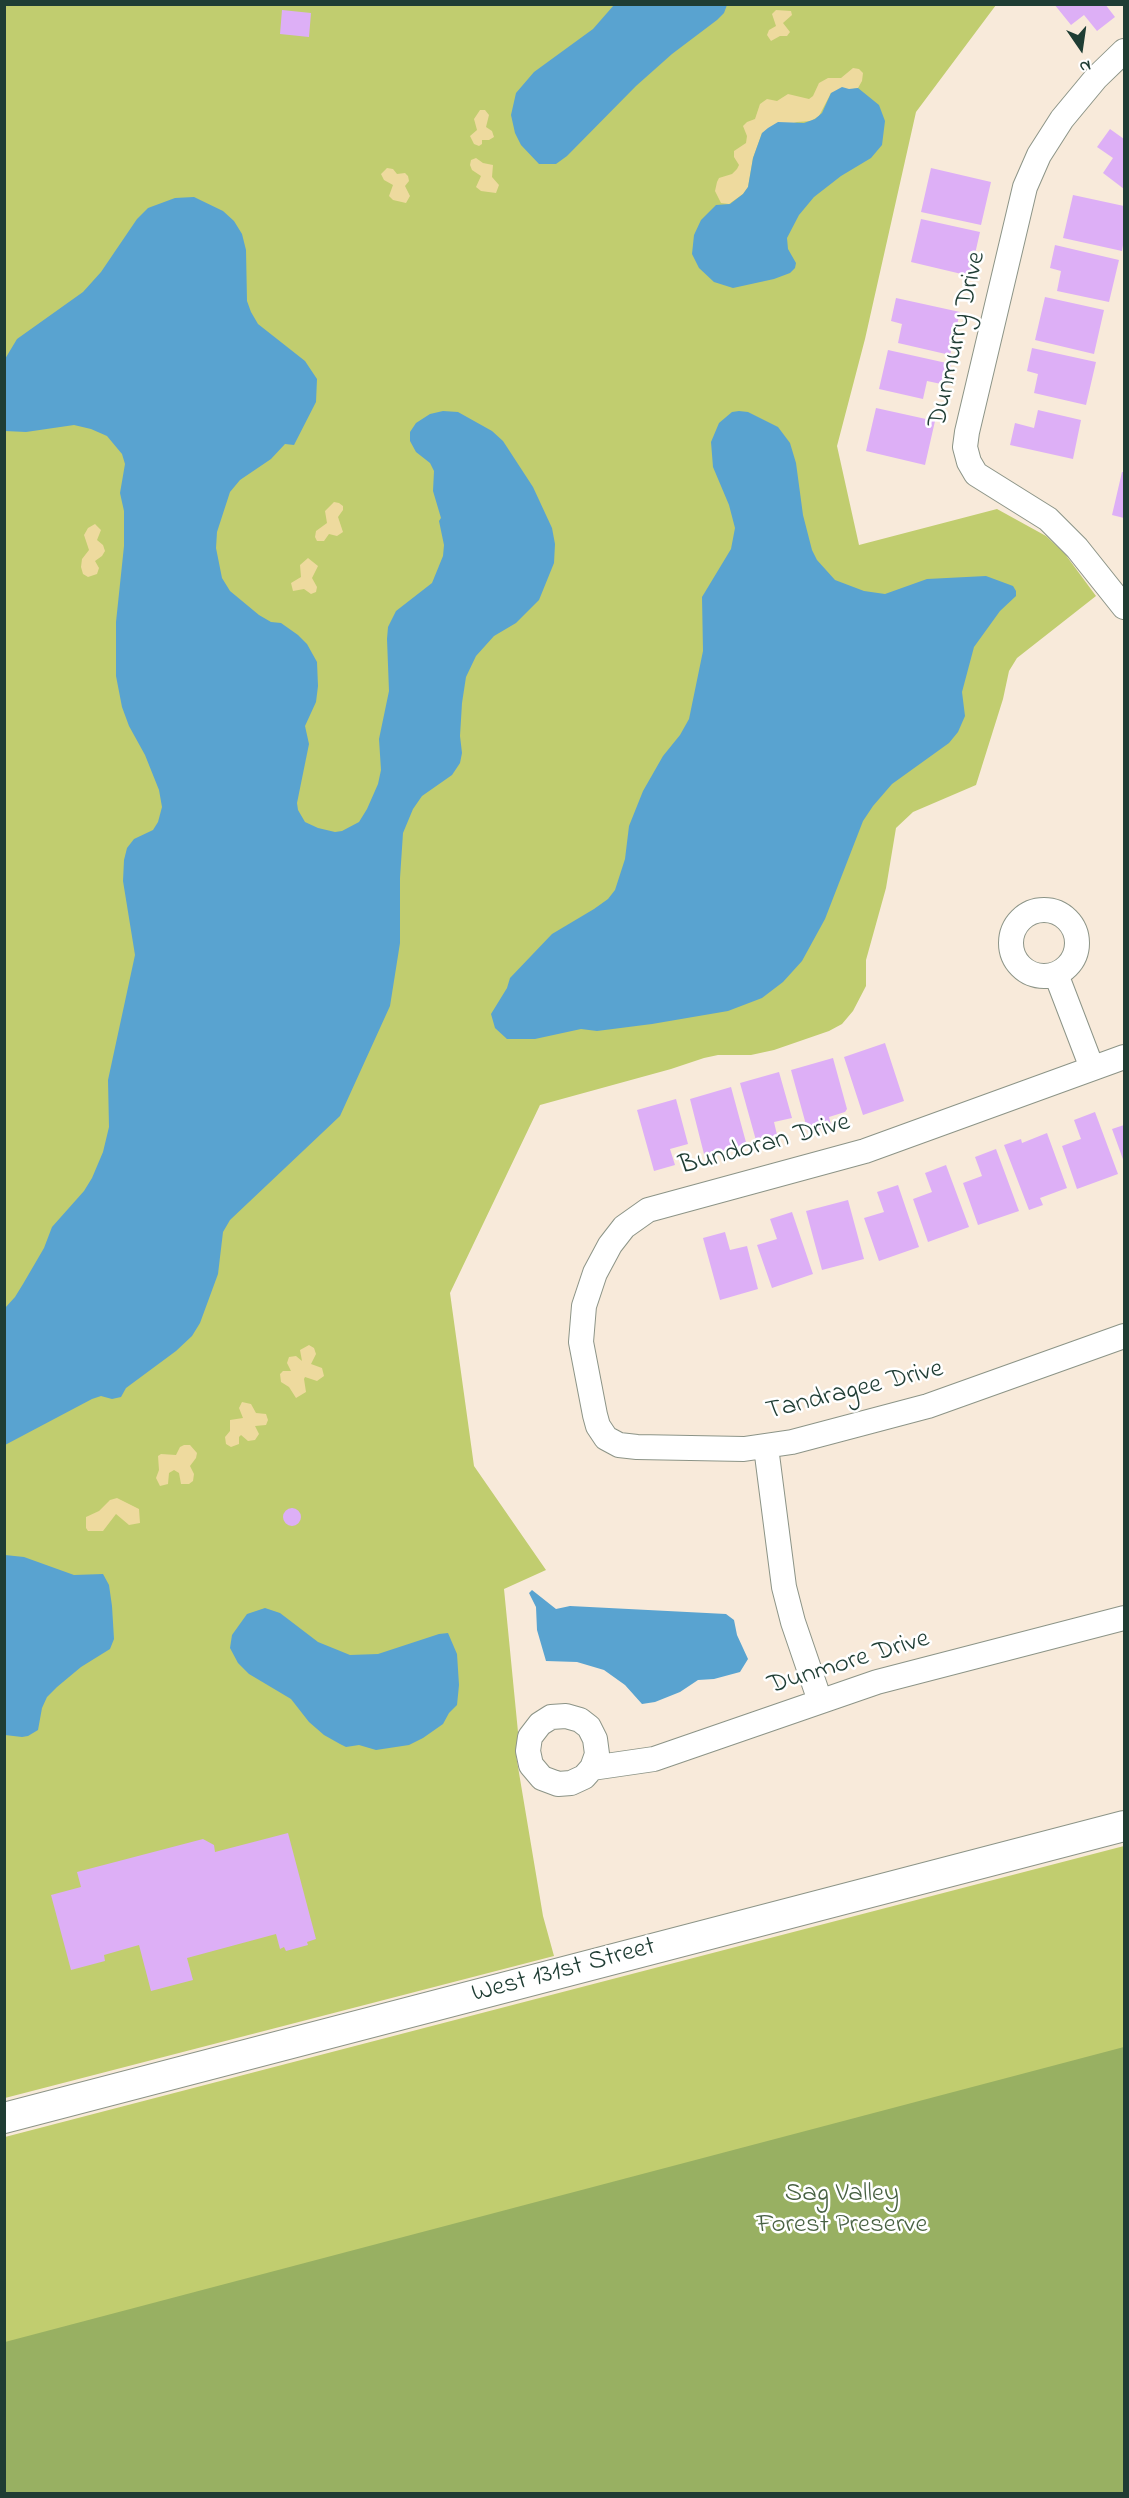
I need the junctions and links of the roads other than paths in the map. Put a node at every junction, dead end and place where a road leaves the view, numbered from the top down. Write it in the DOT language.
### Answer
graph roads {
  1 [pos="1125,51"];
  2 [pos="1125,607"];
  3 [pos="1056,974"];
  4 [pos="1125,1057"];
  5 [pos="1092,1068"];
  6 [pos="1125,1336"];
  7 [pos="598,1426"];
  8 [pos="766,1447"];
  9 [pos="1125,1618"];
  10 [pos="820,1701"];
  11 [pos="592,1768"];
  12 [pos="1125,1826"];
  13 [pos="4,2118"];
  1 -- 2 [label="street, Dunmurry Drive"];
  3 -- 5 [label="street"];
  4 -- 5 [label="street, Bundoran Drive"];
  5 -- 7 [label="street, Bundoran Drive"];
  6 -- 8 [label="street, Tandragee Drive"];
  7 -- 8 [label="street, Tandragee Drive"];
  8 -- 10 [label="street"];
  9 -- 10 [label="street, Dunmore Drive"];
  10 -- 11 [label="street, Dunmore Drive"];
  12 -- 13 [label="street, West 131st Street"];
}
